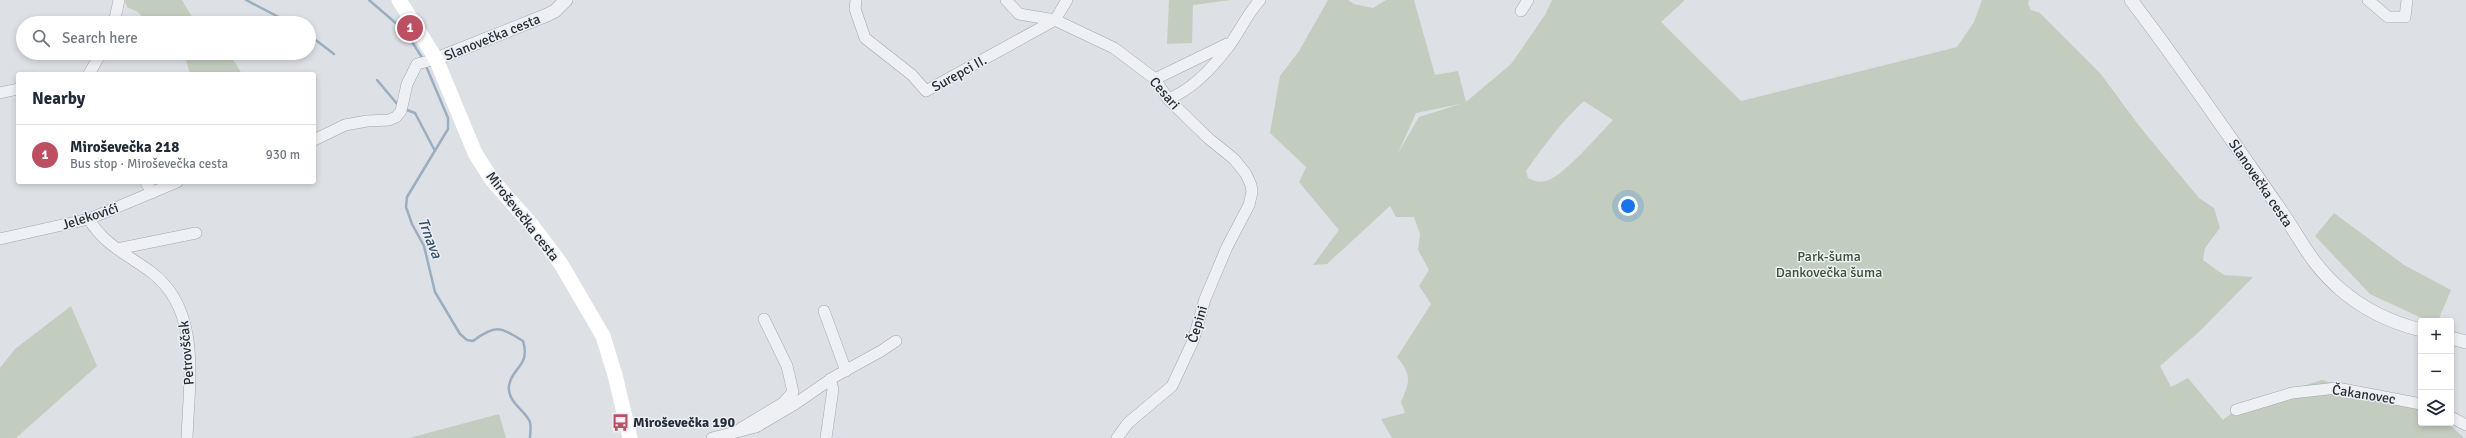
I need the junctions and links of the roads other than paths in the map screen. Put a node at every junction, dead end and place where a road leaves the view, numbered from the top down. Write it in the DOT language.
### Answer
graph roads {
  1 [pos="118,0"];
  2 [pos="399,0"];
  3 [pos="566,0"];
  4 [pos="856,0"];
  5 [pos="1006,0"];
  6 [pos="1068,0"];
  7 [pos="1260,0"];
  8 [pos="1528,0"];
  9 [pos="2131,0"];
  10 [pos="2368,0"];
  11 [pos="2407,0"];
  12 [pos="1521,11"];
  13 [pos="115,16"];
  14 [pos="1055,20"];
  15 [pos="1231,42"];
  16 [pos="96,60"];
  17 [pos="428,61"];
  18 [pos="90,72"];
  19 [pos="1155,79"];
  20 [pos="16,89"];
  21 [pos="0,93"];
  22 [pos="1168,99"];
  23 [pos="316,139"];
  24 [pos="147,184"];
  25 [pos="172,184"];
  26 [pos="1252,192"];
  27 [pos="152,193"];
  28 [pos="89,219"];
  29 [pos="196,233"];
  30 [pos="0,239"];
  31 [pos="117,249"];
  32 [pos="824,311"];
  33 [pos="764,319"];
  34 [pos="2418,329"];
  35 [pos="2454,339"];
  36 [pos="896,340"];
  37 [pos="2466,342"];
  38 [pos="846,371"];
  39 [pos="830,379"];
  40 [pos="2418,403"];
  41 [pos="2236,410"];
  42 [pos="2454,419"];
  43 [pos="2466,425"];
  44 [pos="738,431"];
  45 [pos="187,438"];
  46 [pos="630,438"];
  47 [pos="712,438"];
  48 [pos="826,438"];
  49 [pos="1117,438"];
  1 -- 13 [label="street"];
  2 -- 17 [label="main road, Miroševečka cesta"];
  3 -- 17 [label="street, Slanovečka cesta"];
  4 -- 14 [label="street, Surepci II."];
  5 -- 14 [label="street, Cesari"];
  6 -- 14 [label="street"];
  7 -- 15 [label="street"];
  8 -- 12 [label="street"];
  9 -- 34 [label="street, Slanovečka cesta"];
  10 -- 11 [label="street"];
  14 -- 19 [label="street, Cesari"];
  15 -- 19 [label="street"];
  15 -- 22 [label="street"];
  16 -- 18 [label="street"];
  17 -- 23 [label="street"];
  17 -- 46 [label="main road, Miroševečka cesta"];
  19 -- 22 [label="street, Cesari"];
  20 -- 21 [label="street"];
  22 -- 26 [label="street, Cesari"];
  24 -- 27 [label="street"];
  25 -- 27 [label="street, Jelekovići"];
  26 -- 49 [label="street, Čepini"];
  27 -- 28 [label="street, Jelekovići"];
  28 -- 30 [label="street, Jelekovići"];
  28 -- 31 [label="street, Petrovščak"];
  29 -- 31 [label="street"];
  31 -- 45 [label="street, Petrovščak"];
  32 -- 38 [label="street"];
  33 -- 44 [label="street"];
  35 -- 37 [label="street"];
  36 -- 38 [label="street"];
  38 -- 39 [label="street"];
  39 -- 44 [label="street"];
  39 -- 48 [label="street"];
  40 -- 41 [label="street, Čakanovec"];
  42 -- 43 [label="street"];
  44 -- 47 [label="street"];
}
